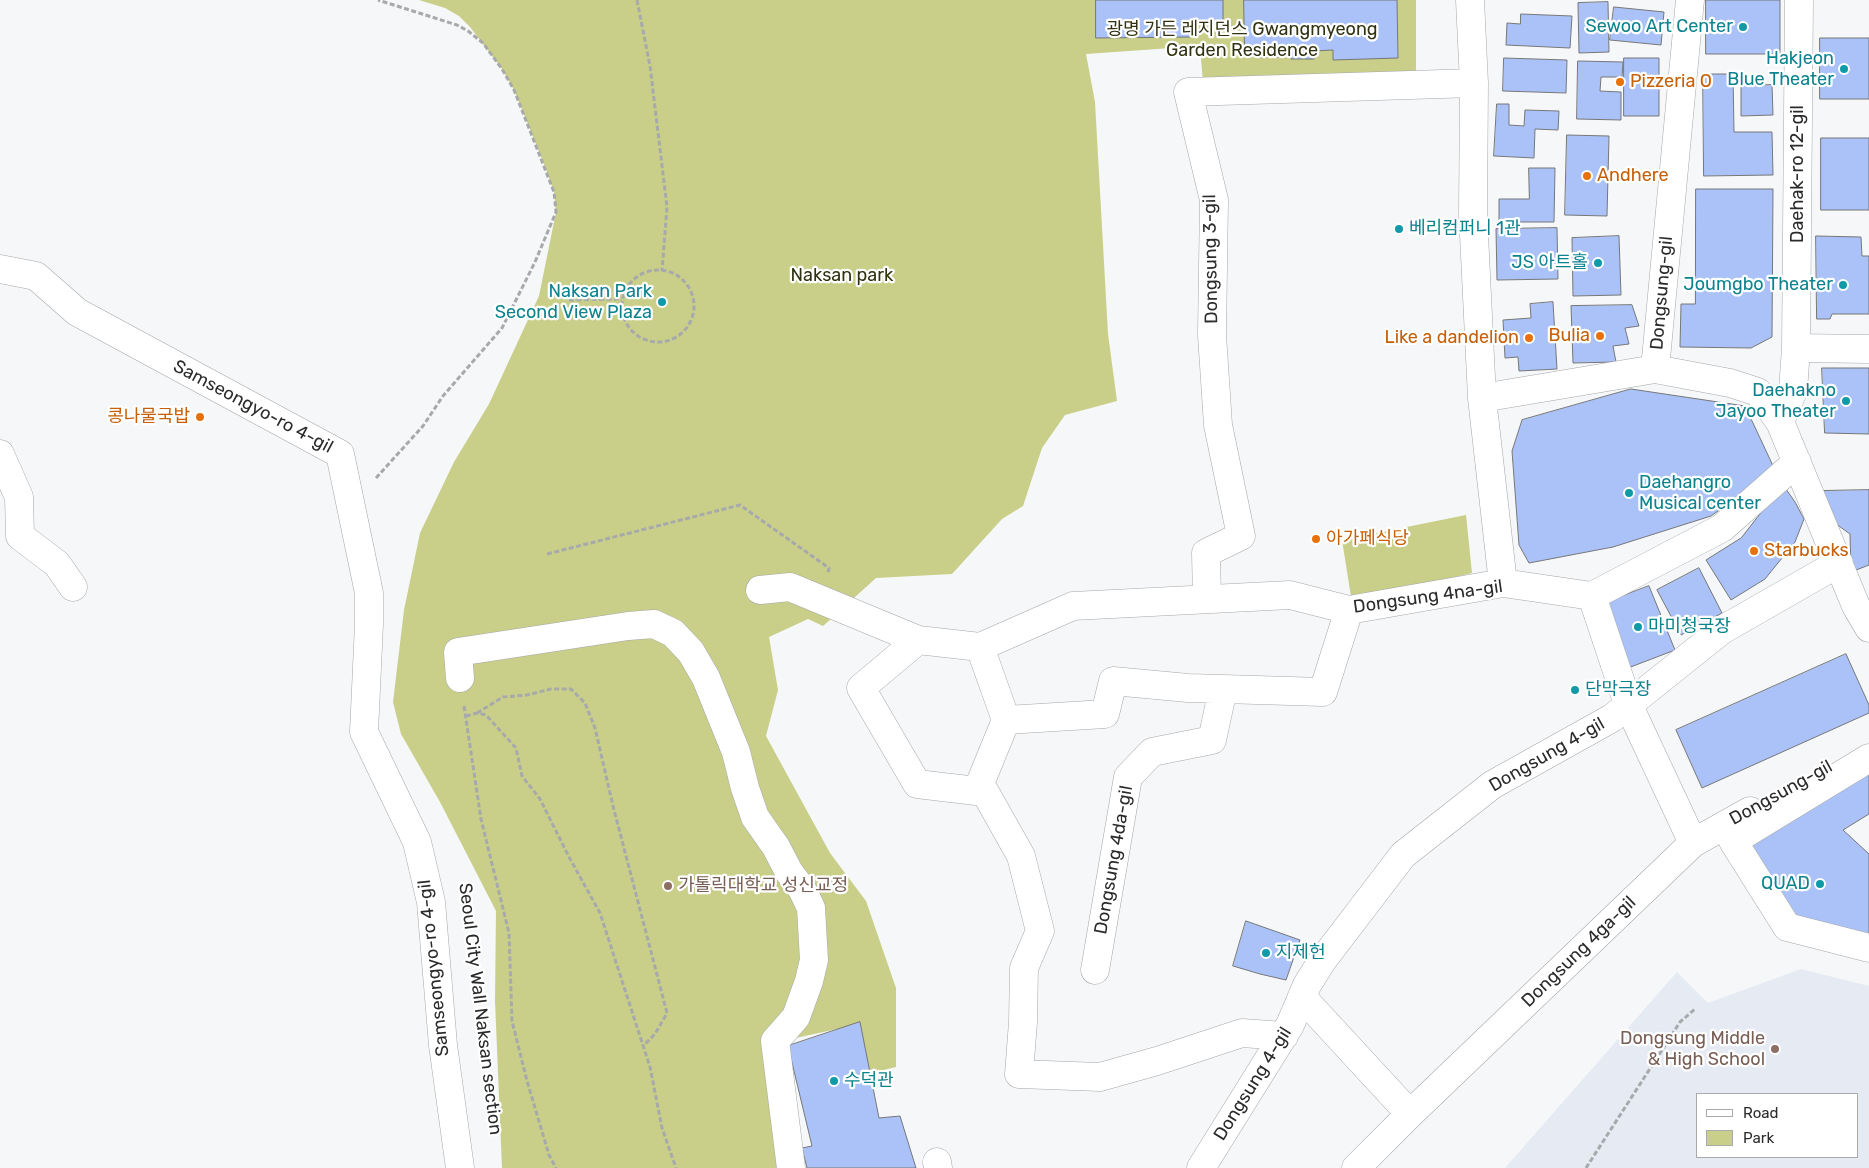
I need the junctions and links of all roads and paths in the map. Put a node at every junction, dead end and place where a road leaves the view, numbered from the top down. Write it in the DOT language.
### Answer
graph roads {
  1 [pos="378,0"];
  2 [pos="637,0"];
  3 [pos="1470,0"];
  4 [pos="1690,0"];
  5 [pos="1799,0"];
  6 [pos="1474,83"];
  7 [pos="0,269"];
  8 [pos="662,271"];
  9 [pos="622,299"];
  10 [pos="569,300"];
  11 [pos="1796,348"];
  12 [pos="1869,350"];
  13 [pos="1655,370"];
  14 [pos="1482,398"];
  15 [pos="1780,422"];
  16 [pos="0,454"];
  17 [pos="1796,462"];
  18 [pos="372,482"];
  19 [pos="547,554"];
  20 [pos="1839,563"];
  21 [pos="1502,583"];
  22 [pos="73,587"];
  23 [pos="760,590"];
  24 [pos="1592,596"];
  25 [pos="1207,599"];
  26 [pos="820,600"];
  27 [pos="1349,610"];
  28 [pos="1869,628"];
  29 [pos="918,640"];
  30 [pos="980,646"];
  31 [pos="460,678"];
  32 [pos="1223,690"];
  33 [pos="1628,704"];
  34 [pos="477,713"];
  35 [pos="1006,720"];
  36 [pos="1869,744"];
  37 [pos="1869,758"];
  38 [pos="977,791"];
  39 [pos="1693,843"];
  40 [pos="1869,948"];
  41 [pos="1095,970"];
  42 [pos="1302,998"];
  43 [pos="1695,1009"];
  44 [pos="1284,1036"];
  45 [pos="643,1046"];
  46 [pos="1410,1114"];
  47 [pos="460,1168"];
  48 [pos="556,1168"];
  49 [pos="676,1168"];
  50 [pos="791,1168"];
  51 [pos="1201,1168"];
  52 [pos="1356,1168"];
  53 [pos="1586,1168"];
  1 -- 18 [label="path"];
  2 -- 8 [label="path"];
  3 -- 6 [label="lane"];
  4 -- 13 [label="lane, Dongsung-gil"];
  5 -- 11 [label="lane, Daehak-ro 12-gil"];
  6 -- 14 [label="lane"];
  6 -- 25 [label="lane, Dongsung 3-gil"];
  7 -- 47 [label="lane, Samseongyo-ro 4-gil"];
  8 -- 9 [label="path"];
  8 -- 9 [label="path"];
  9 -- 10 [label="path"];
  11 -- 12 [label="lane"];
  11 -- 15 [label="lane, Daehak-ro 12-gil"];
  13 -- 14 [label="lane"];
  13 -- 15 [label="lane, Dongsung-gil"];
  14 -- 21 [label="lane"];
  15 -- 17 [label="lane, Dongsung-gil"];
  16 -- 22 [label="lane"];
  17 -- 20 [label="lane, Dongsung-gil"];
  17 -- 24 [label="lane"];
  19 -- 26 [label="path"];
  20 -- 28 [label="lane, Dongsung-gil"];
  20 -- 33 [label="lane, Dongsung 4-gil"];
  21 -- 24 [label="lane, Dongsung 4na-gil"];
  21 -- 27 [label="lane, Dongsung 4na-gil"];
  23 -- 26 [label="lane, Dongsung 4na-gil"];
  24 -- 33 [label="lane"];
  25 -- 27 [label="lane, Dongsung 4na-gil"];
  25 -- 30 [label="lane, Dongsung 4na-gil"];
  26 -- 29 [label="lane, Dongsung 4na-gil"];
  27 -- 32 [label="lane"];
  29 -- 30 [label="lane, Dongsung 4na-gil"];
  29 -- 38 [label="lane"];
  30 -- 35 [label="lane"];
  31 -- 50 [label="lane"];
  32 -- 35 [label="lane"];
  32 -- 41 [label="lane, Dongsung 4da-gil"];
  33 -- 39 [label="lane"];
  33 -- 42 [label="lane, Dongsung 4-gil"];
  34 -- 45 [label="path"];
  34 -- 45 [label="path"];
  34 -- 48 [label="path"];
  35 -- 38 [label="lane"];
  36 -- 39 [label="lane, Dongsung-gil"];
  37 -- 40 [label="lane"];
  38 -- 44 [label="lane"];
  39 -- 46 [label="lane, Dongsung 4ga-gil"];
  42 -- 44 [label="lane, Dongsung 4-gil"];
  42 -- 46 [label="lane"];
  43 -- 53 [label="path"];
  44 -- 51 [label="lane, Dongsung 4-gil"];
  45 -- 49 [label="path"];
  46 -- 52 [label="lane, Dongsung 4ga-gil"];
}
